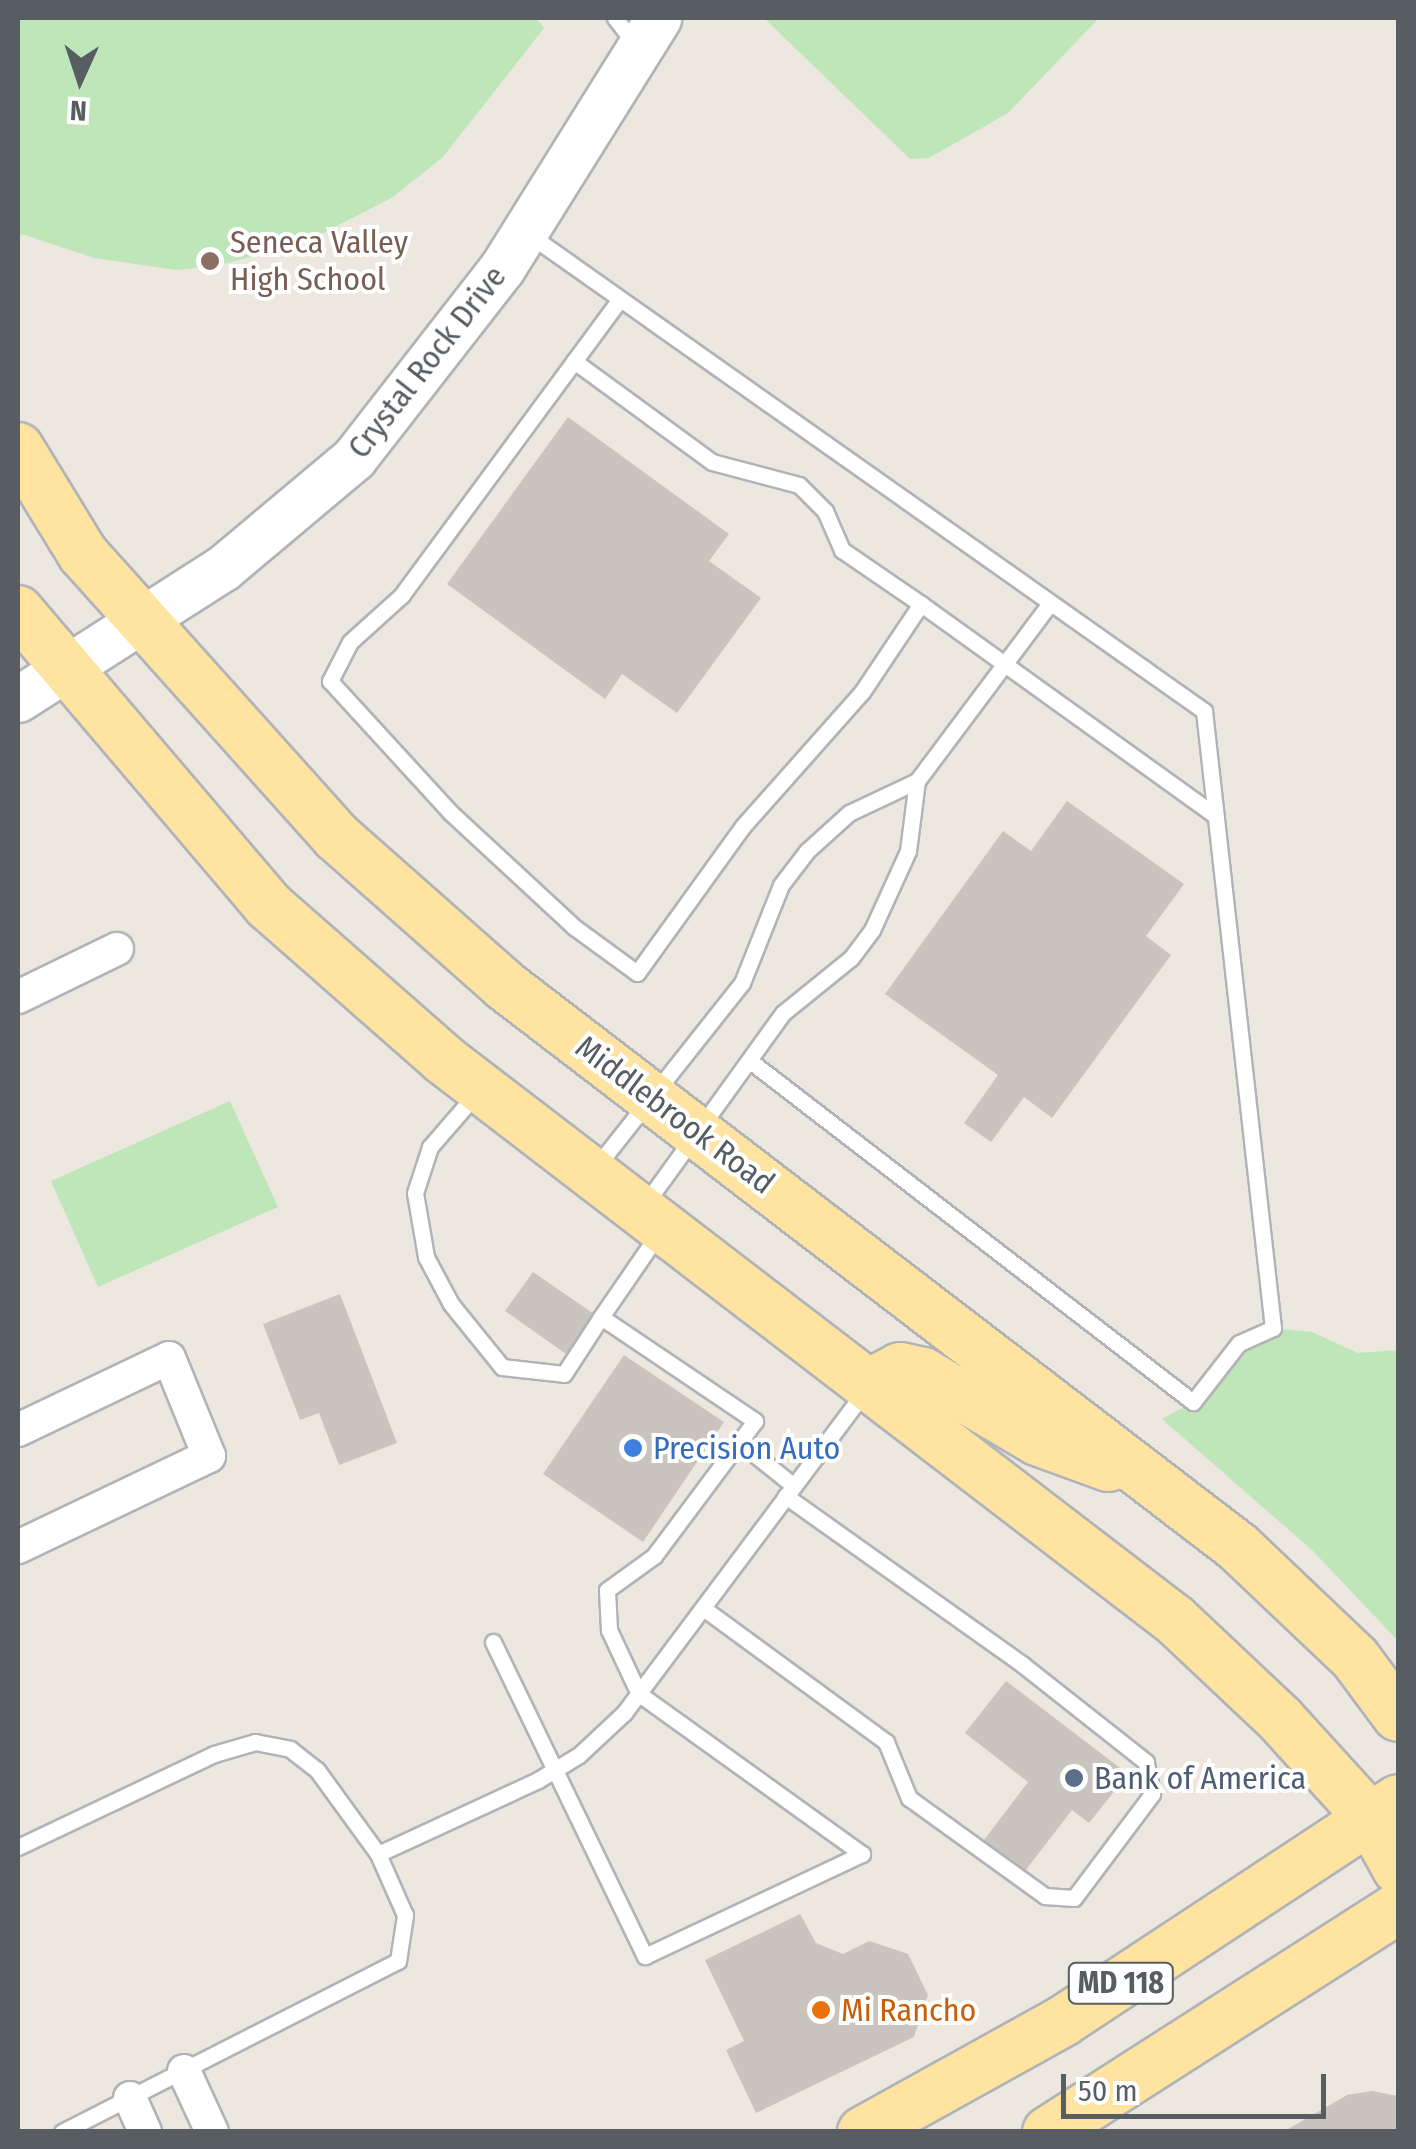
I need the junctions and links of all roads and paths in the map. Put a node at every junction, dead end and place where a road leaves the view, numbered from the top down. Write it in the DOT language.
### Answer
graph roads {
  1 [pos="637,28"];
  2 [pos="525,232"];
  3 [pos="620,300"];
  4 [pos="574,362"];
  5 [pos="18,448"];
  6 [pos="1050,603"];
  7 [pos="921,604"];
  8 [pos="18,611"];
  9 [pos="140,621"];
  10 [pos="1004,664"];
  11 [pos="64,669"];
  12 [pos="18,700"];
  13 [pos="917,781"];
  14 [pos="1216,816"];
  15 [pos="116,949"];
  16 [pos="18,997"];
  17 [pos="750,1061"];
  18 [pos="481,1088"];
  19 [pos="653,1098"];
  20 [pos="700,1134"];
  21 [pos="592,1172"];
  22 [pos="652,1218"];
  23 [pos="601,1317"];
  24 [pos="870,1384"];
  25 [pos="18,1430"];
  26 [pos="739,1442"];
  27 [pos="1147,1477"];
  28 [pos="790,1491"];
  29 [pos="18,1548"];
  30 [pos="703,1608"];
  31 [pos="492,1642"];
  32 [pos="638,1694"];
  33 [pos="1398,1716"];
  34 [pos="552,1772"];
  35 [pos="1384,1809"];
  36 [pos="18,1847"];
  37 [pos="378,1854"];
  38 [pos="1398,1869"];
  39 [pos="1398,1908"];
  40 [pos="184,2071"];
  41 [pos="130,2098"];
  42 [pos="62,2132"];
  43 [pos="145,2132"];
  44 [pos="212,2132"];
  45 [pos="863,2132"];
  46 [pos="1048,2132"];
  1 -- 2 [label="street, Crystal Rock Drive"];
  2 -- 3 [label="lane"];
  2 -- 9 [label="street, Crystal Rock Drive"];
  3 -- 4 [label="lane"];
  3 -- 6 [label="lane"];
  4 -- 7 [label="lane"];
  4 -- 7 [label="lane"];
  5 -- 9 [label="main road, Middlebrook Road"];
  6 -- 10 [label="lane"];
  6 -- 14 [label="lane"];
  7 -- 10 [label="lane"];
  8 -- 11 [label="main road"];
  9 -- 11 [label="street, Crystal Rock Drive"];
  9 -- 19 [label="main road, Middlebrook Road"];
  10 -- 13 [label="lane"];
  10 -- 14 [label="lane"];
  11 -- 12 [label="street, Crystal Rock Drive"];
  11 -- 18 [label="main road"];
  13 -- 17 [label="lane"];
  13 -- 19 [label="lane"];
  14 -- 17 [label="lane"];
  15 -- 16 [label="street"];
  17 -- 20 [label="lane"];
  18 -- 21 [label="main road"];
  18 -- 23 [label="lane"];
  19 -- 20 [label="main road, Middlebrook Road"];
  19 -- 21 [label="lane"];
  20 -- 22 [label="lane"];
  20 -- 27 [label="main road, Middlebrook Road"];
  21 -- 22 [label="main road"];
  22 -- 23 [label="lane"];
  22 -- 24 [label="main road"];
  23 -- 26 [label="lane"];
  24 -- 27 [label="main road"];
  24 -- 28 [label="lane"];
  24 -- 35 [label="main road"];
  25 -- 29 [label="street"];
  26 -- 28 [label="lane"];
  26 -- 32 [label="lane"];
  27 -- 33 [label="main road, Middlebrook Road"];
  28 -- 30 [label="lane"];
  28 -- 30 [label="lane"];
  30 -- 32 [label="lane"];
  31 -- 34 [label="lane"];
  32 -- 34 [label="lane"];
  32 -- 34 [label="lane"];
  34 -- 37 [label="lane"];
  35 -- 38 [label="main road"];
  35 -- 45 [label="main road, MD 118"];
  36 -- 37 [label="lane"];
  37 -- 40 [label="lane"];
  39 -- 46 [label="main road, MD 118"];
  40 -- 41 [label="lane"];
  40 -- 44 [label="street"];
  41 -- 42 [label="lane"];
  41 -- 43 [label="street"];
}
